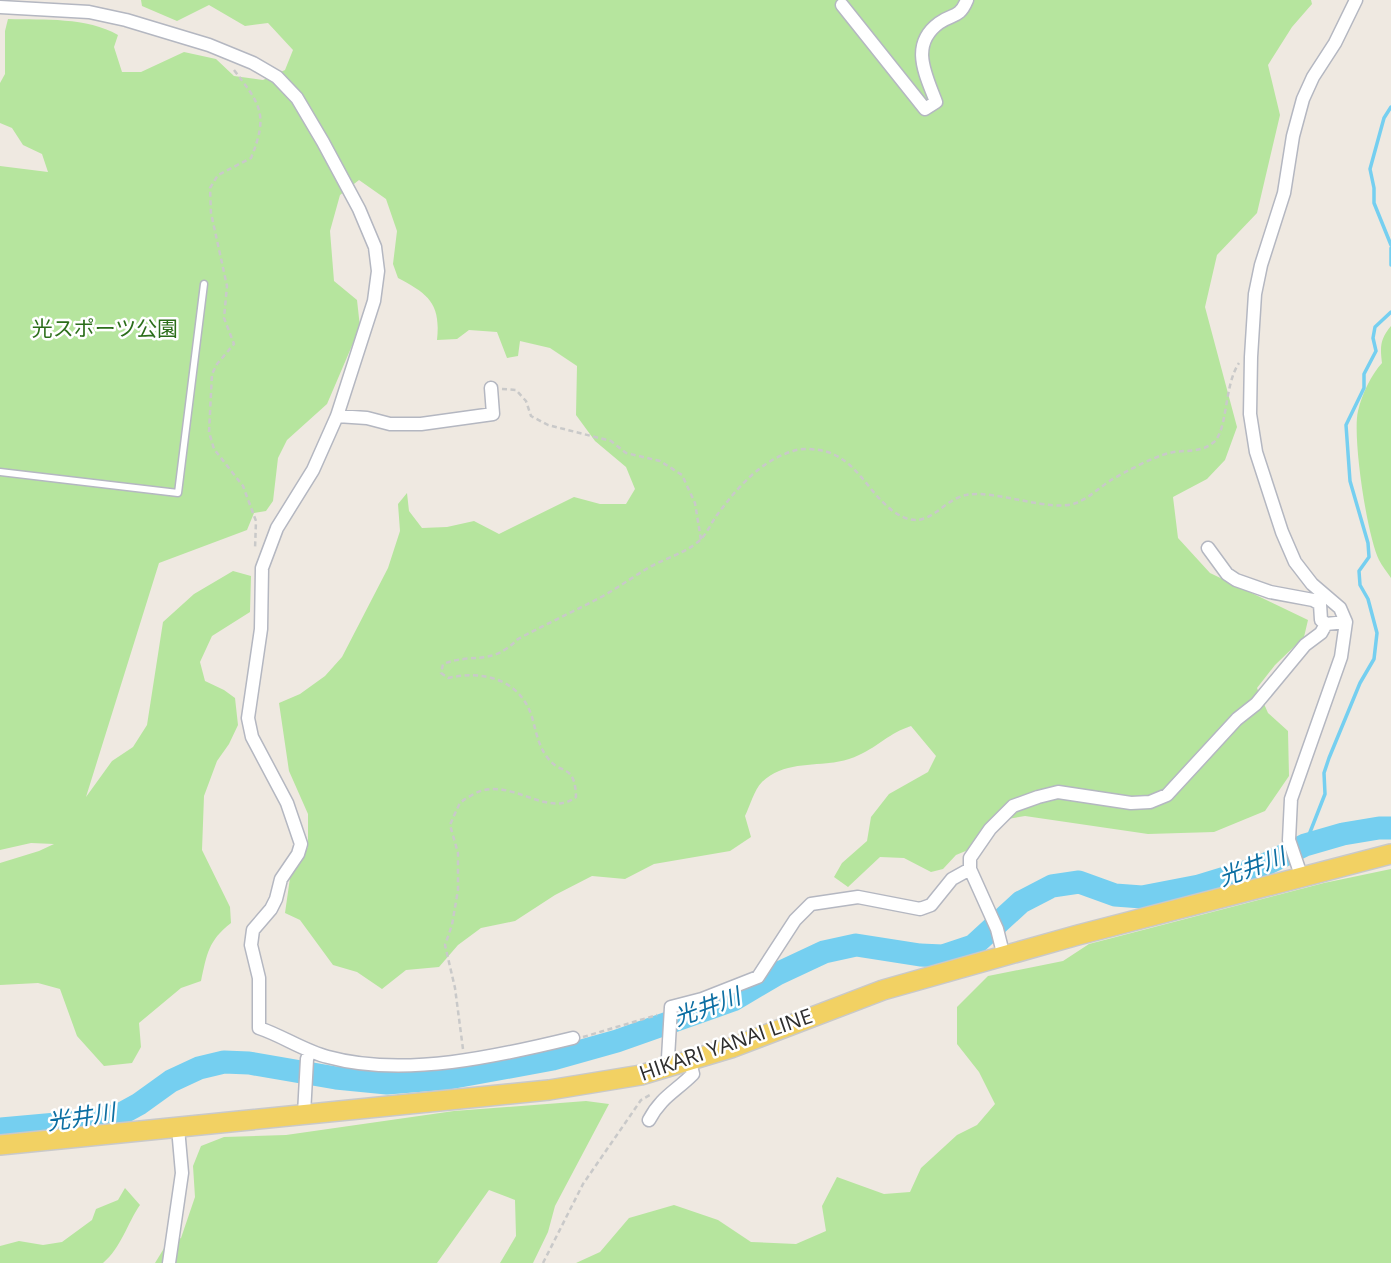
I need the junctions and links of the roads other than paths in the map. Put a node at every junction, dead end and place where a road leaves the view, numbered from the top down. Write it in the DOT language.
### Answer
graph roads {
  1 [pos="967,0"];
  2 [pos="1356,0"];
  3 [pos="842,5"];
  4 [pos="0,7"];
  5 [pos="204,284"];
  6 [pos="491,388"];
  7 [pos="337,416"];
  8 [pos="0,472"];
  9 [pos="1208,548"];
  10 [pos="1346,622"];
  11 [pos="1325,624"];
  12 [pos="1391,854"];
  13 [pos="970,869"];
  14 [pos="1298,870"];
  15 [pos="1004,957"];
  16 [pos="573,1038"];
  17 [pos="308,1055"];
  18 [pos="690,1062"];
  19 [pos="670,1068"];
  20 [pos="304,1114"];
  21 [pos="649,1120"];
  22 [pos="178,1128"];
  23 [pos="0,1145"];
  24 [pos="169,1263"];
  1 -- 3 [label="street"];
  2 -- 10 [label="street"];
  4 -- 7 [label="street"];
  5 -- 8 [label="lane"];
  6 -- 7 [label="street"];
  7 -- 17 [label="street"];
  9 -- 11 [label="street"];
  10 -- 11 [label="street"];
  10 -- 14 [label="street"];
  11 -- 13 [label="street"];
  12 -- 14 [label="main road, HIKARI YANAI LINE"];
  13 -- 15 [label="street"];
  13 -- 19 [label="street"];
  14 -- 15 [label="main road, HIKARI YANAI LINE"];
  15 -- 18 [label="main road, HIKARI YANAI LINE"];
  16 -- 17 [label="street"];
  17 -- 20 [label="street"];
  18 -- 19 [label="main road, HIKARI YANAI LINE"];
  18 -- 21 [label="street"];
  19 -- 20 [label="main road, HIKARI YANAI LINE"];
  20 -- 22 [label="main road, HIKARI YANAI LINE"];
  22 -- 23 [label="main road, HIKARI YANAI LINE"];
  22 -- 24 [label="street"];
}
